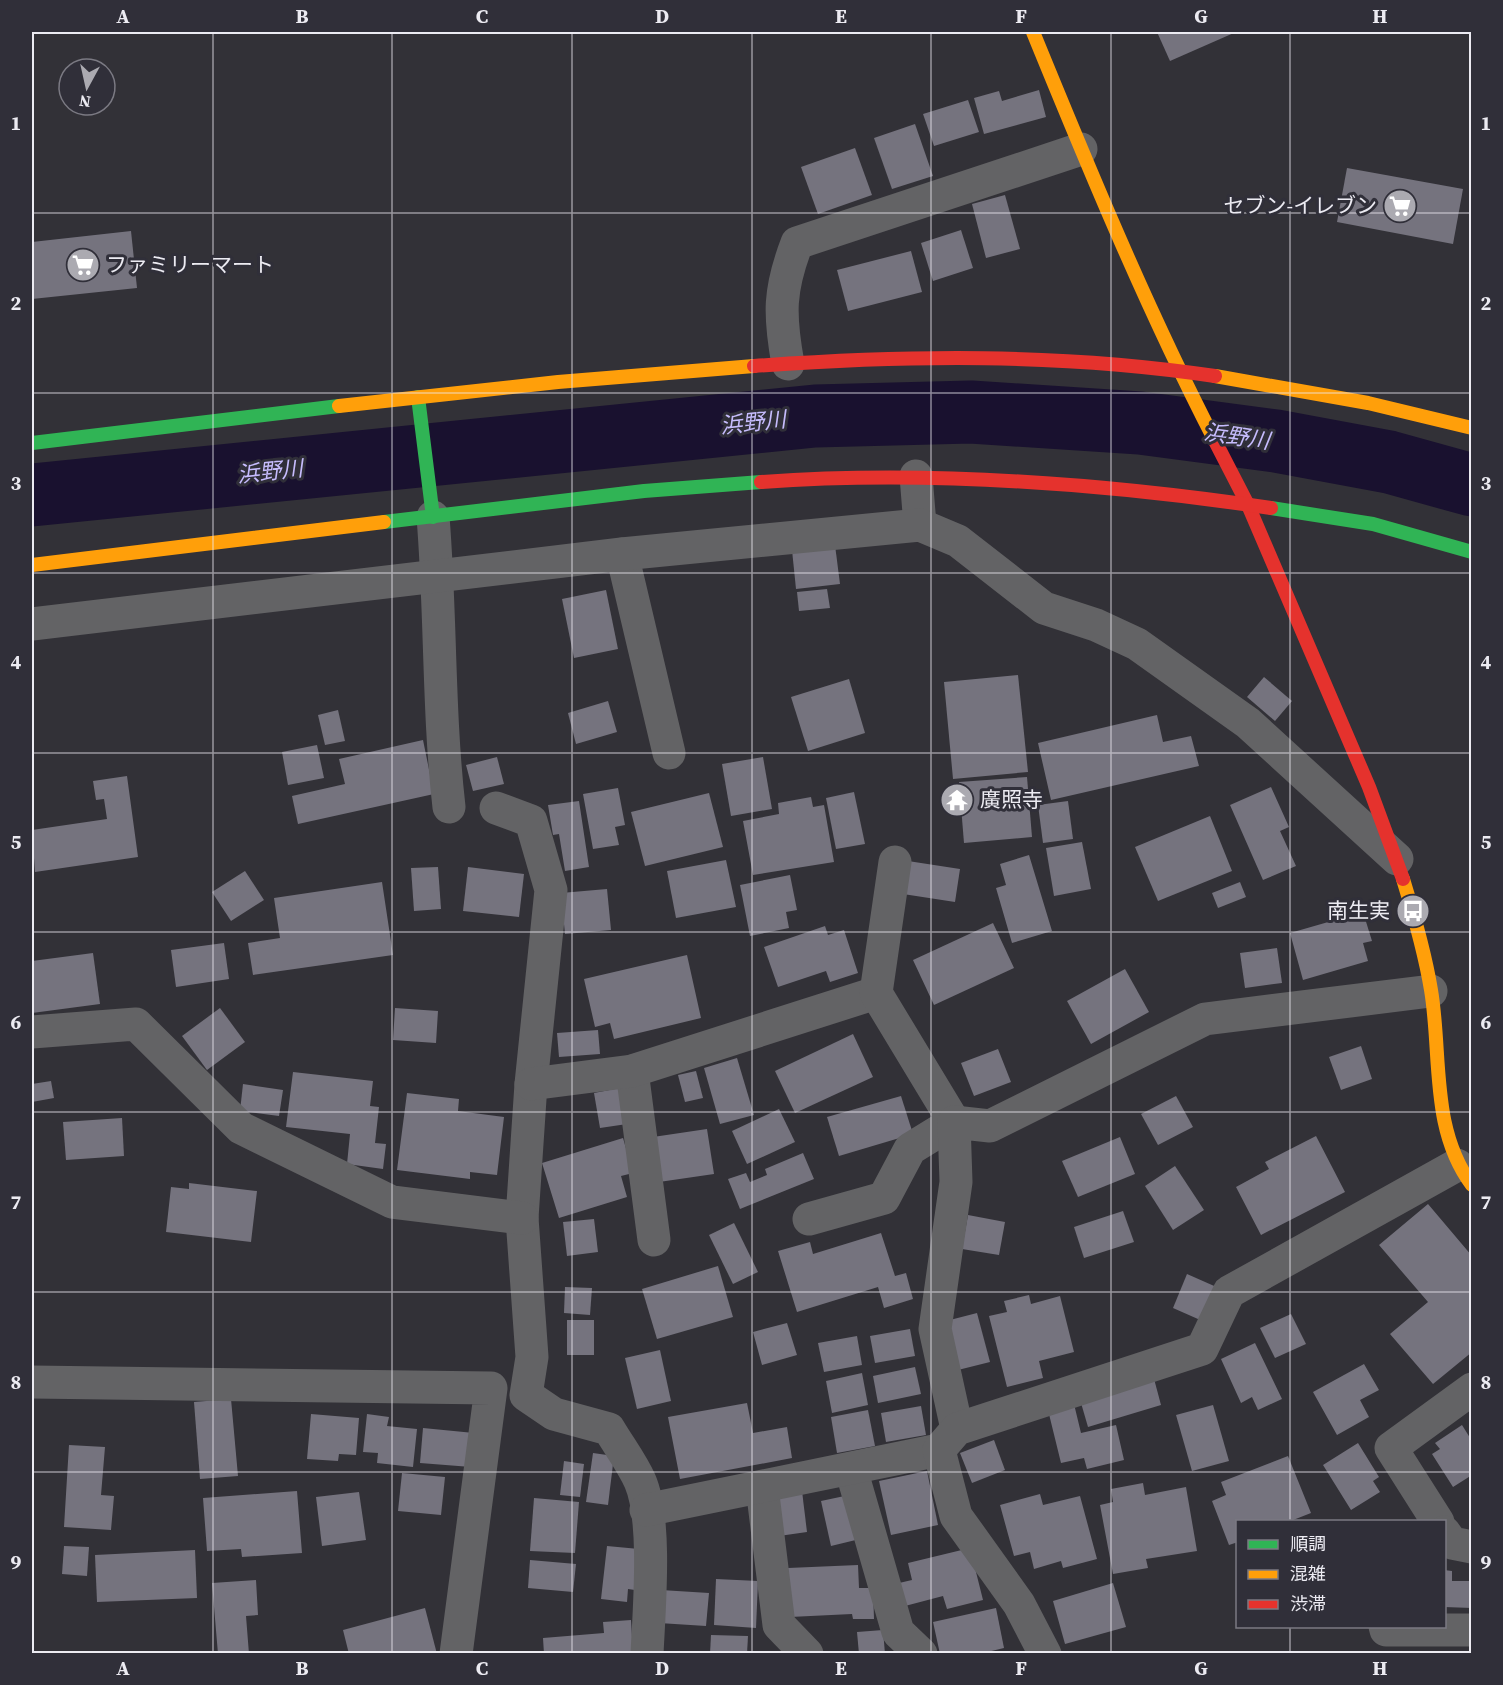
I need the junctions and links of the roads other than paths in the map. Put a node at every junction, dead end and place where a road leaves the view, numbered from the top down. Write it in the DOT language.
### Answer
graph roads {
  1 [pos="1033,32"];
  2 [pos="1081,149"];
  3 [pos="788,364"];
  4 [pos="1180,373"];
  5 [pos="418,398"];
  6 [pos="1472,428"];
  7 [pos="32,443"];
  8 [pos="916,476"];
  9 [pos="1248,505"];
  10 [pos="433,517"];
  11 [pos="920,525"];
  12 [pos="1472,552"];
  13 [pos="621,554"];
  14 [pos="32,565"];
  15 [pos="438,575"];
  16 [pos="32,624"];
  17 [pos="669,753"];
  18 [pos="449,807"];
  19 [pos="496,808"];
  20 [pos="1397,859"];
  21 [pos="895,862"];
  22 [pos="1431,991"];
  23 [pos="876,993"];
  24 [pos="32,1032"];
  25 [pos="632,1071"];
  26 [pos="531,1084"];
  27 [pos="954,1122"];
  28 [pos="1464,1175"];
  29 [pos="522,1218"];
  30 [pos="809,1220"];
  31 [pos="654,1240"];
  32 [pos="32,1382"];
  33 [pos="491,1388"];
  34 [pos="1472,1389"];
  35 [pos="526,1395"];
  36 [pos="948,1440"];
  37 [pos="851,1469"];
  38 [pos="762,1486"];
  39 [pos="646,1510"];
  40 [pos="1437,1520"];
  41 [pos="1446,1535"];
  42 [pos="1472,1547"];
  43 [pos="1386,1628"];
  44 [pos="1472,1630"];
  45 [pos="456,1653"];
  46 [pos="647,1653"];
  47 [pos="807,1653"];
  48 [pos="921,1653"];
  49 [pos="1045,1653"];
  1 -- 2 [label="street"];
  2 -- 3 [label="street"];
  2 -- 4 [label="street"];
  3 -- 4 [label="street"];
  3 -- 5 [label="street"];
  4 -- 6 [label="street"];
  4 -- 9 [label="street"];
  5 -- 7 [label="street"];
  5 -- 10 [label="street"];
  8 -- 9 [label="street"];
  8 -- 10 [label="street"];
  8 -- 11 [label="street"];
  9 -- 12 [label="street"];
  9 -- 20 [label="street"];
  10 -- 14 [label="street"];
  10 -- 15 [label="street"];
  11 -- 13 [label="street"];
  11 -- 20 [label="street"];
  13 -- 15 [label="street"];
  13 -- 17 [label="street"];
  15 -- 16 [label="street"];
  15 -- 18 [label="street"];
  19 -- 26 [label="street"];
  20 -- 22 [label="street"];
  21 -- 23 [label="street"];
  22 -- 27 [label="street"];
  22 -- 28 [label="street"];
  23 -- 25 [label="street"];
  23 -- 27 [label="street"];
  24 -- 29 [label="street"];
  25 -- 26 [label="street"];
  25 -- 31 [label="street"];
  26 -- 29 [label="street"];
  27 -- 30 [label="street"];
  27 -- 36 [label="street"];
  28 -- 36 [label="street"];
  29 -- 35 [label="street"];
  32 -- 33 [label="street"];
  33 -- 35 [label="street"];
  33 -- 45 [label="street"];
  34 -- 40 [label="street"];
  35 -- 39 [label="street"];
  36 -- 37 [label="street"];
  36 -- 49 [label="street"];
  37 -- 38 [label="street"];
  37 -- 48 [label="street"];
  38 -- 39 [label="street"];
  38 -- 47 [label="street"];
  39 -- 46 [label="street"];
  41 -- 42 [label="street"];
  43 -- 44 [label="street"];
}
